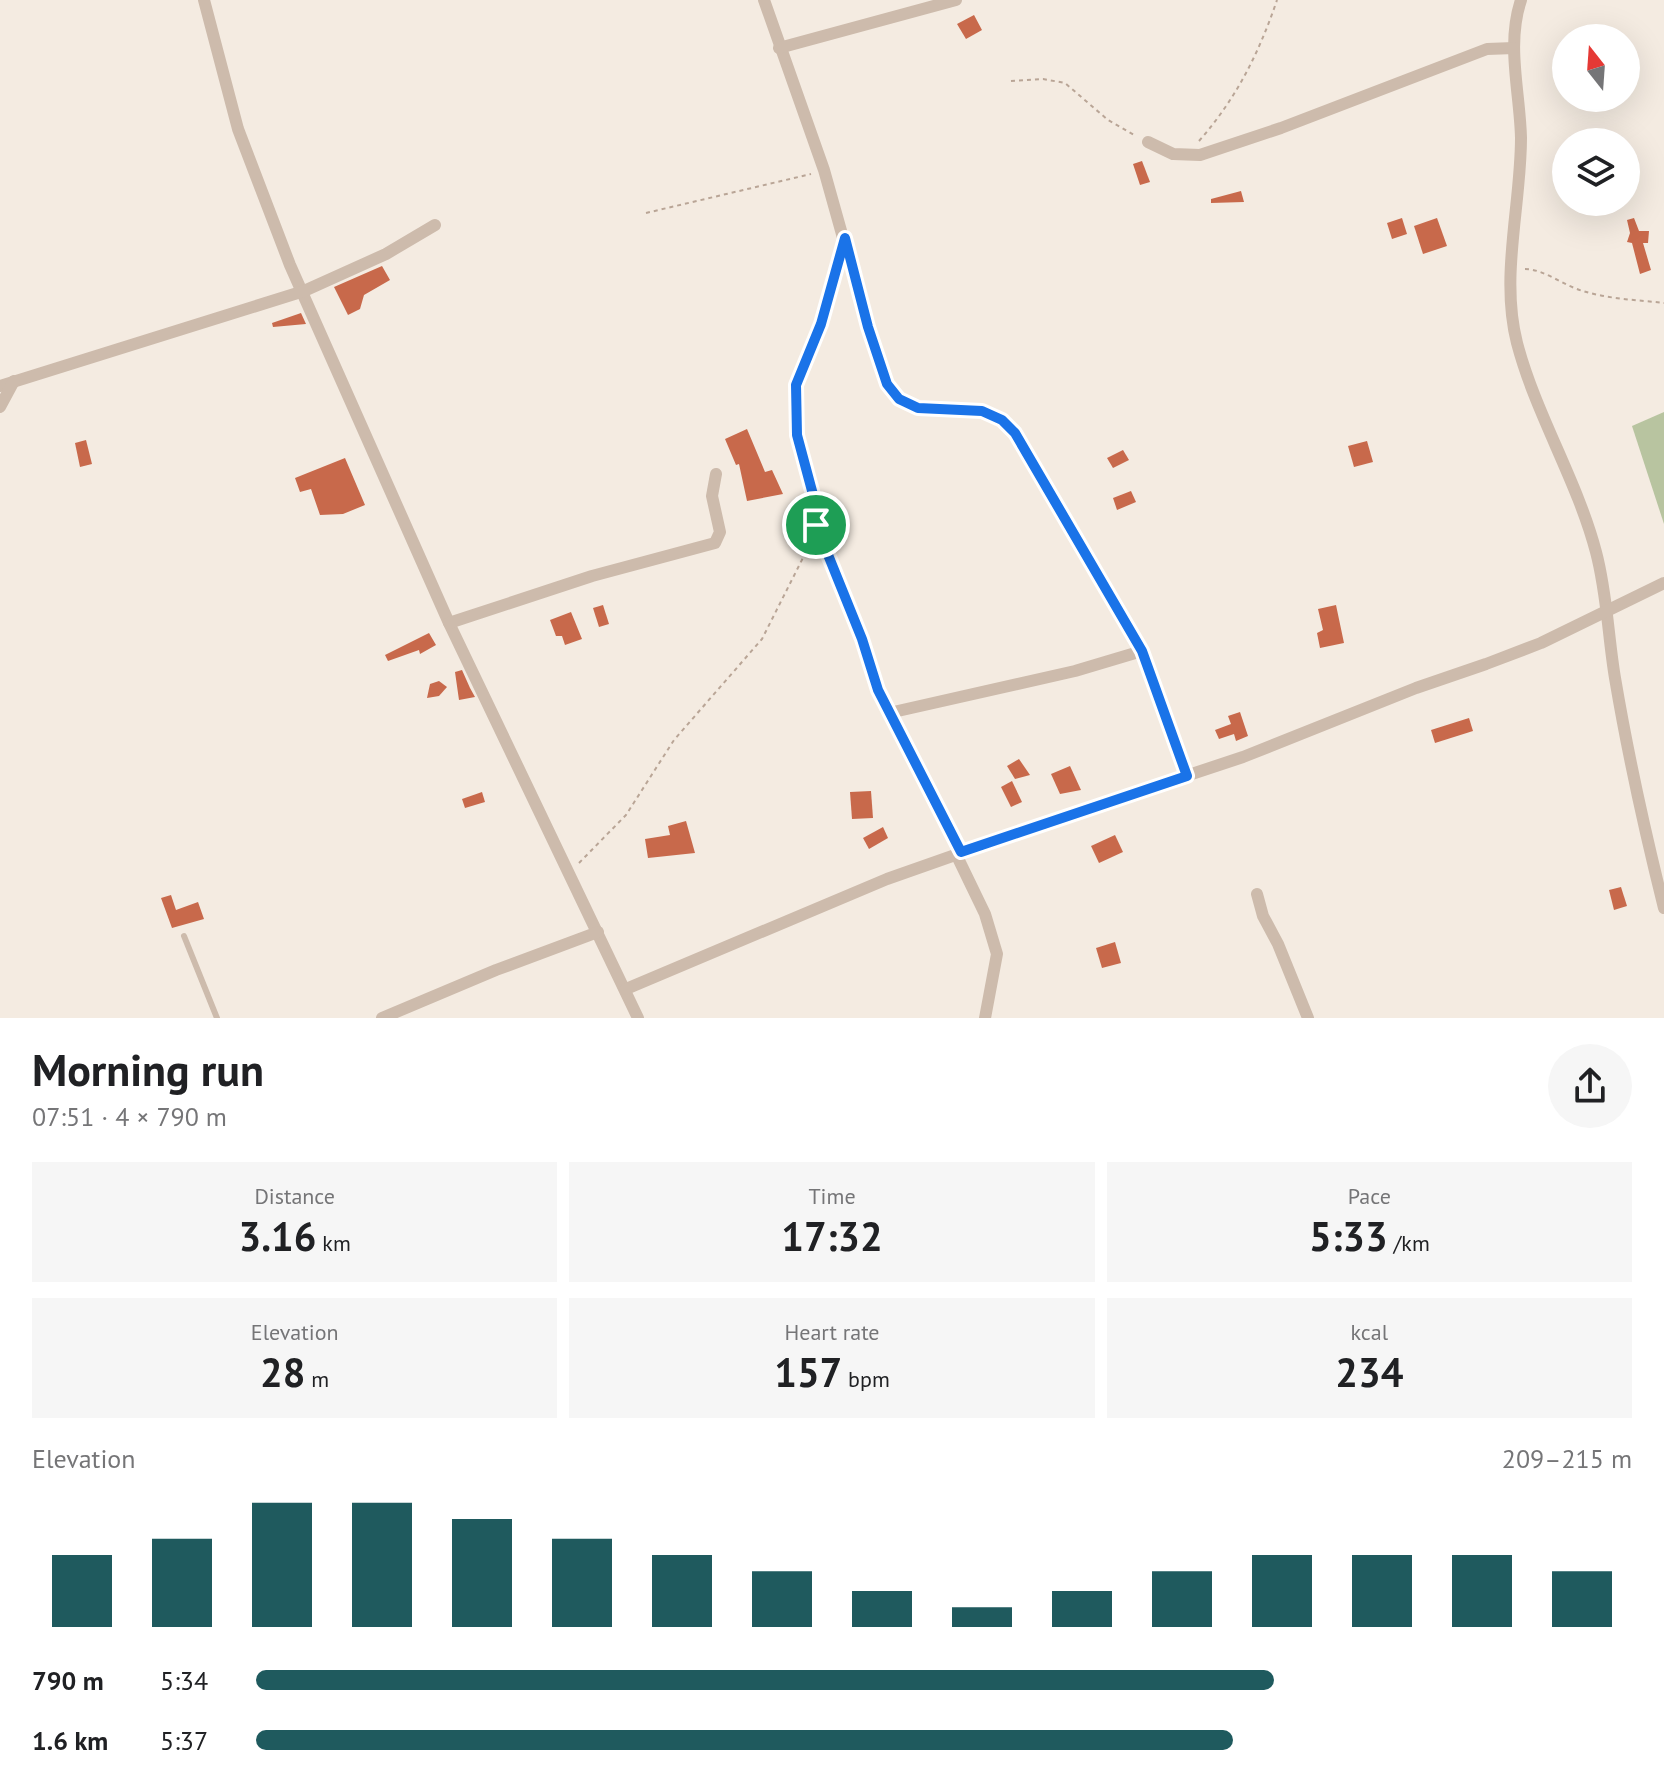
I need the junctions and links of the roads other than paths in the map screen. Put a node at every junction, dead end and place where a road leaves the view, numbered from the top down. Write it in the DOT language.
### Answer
graph roads {
  1 [pos="204,0"];
  2 [pos="764,0"];
  3 [pos="956,0"];
  4 [pos="1521,0"];
  5 [pos="779,48"];
  6 [pos="1514,48"];
  7 [pos="1148,142"];
  8 [pos="435,225"];
  9 [pos="304,291"];
  10 [pos="14,381"];
  11 [pos="0,386"];
  12 [pos="0,407"];
  13 [pos="716,474"];
  14 [pos="1664,583"];
  15 [pos="1606,611"];
  16 [pos="449,623"];
  17 [pos="1142,651"];
  18 [pos="889,713"];
  19 [pos="1187,776"];
  20 [pos="958,853"];
  21 [pos="1257,894"];
  22 [pos="1664,908"];
  23 [pos="598,932"];
  24 [pos="184,936"];
  25 [pos="626,989"];
  26 [pos="217,1018"];
  27 [pos="382,1018"];
  28 [pos="638,1018"];
  29 [pos="985,1018"];
  30 [pos="1308,1018"];
  1 -- 9 [label="street"];
  2 -- 5 [label="street"];
  3 -- 5 [label="street"];
  4 -- 6 [label="street"];
  5 -- 17 [label="street"];
  6 -- 7 [label="street"];
  6 -- 15 [label="street"];
  8 -- 9 [label="street"];
  9 -- 10 [label="street"];
  9 -- 16 [label="street"];
  10 -- 11 [label="street"];
  10 -- 12 [label="street"];
  13 -- 16 [label="street"];
  14 -- 15 [label="street"];
  15 -- 19 [label="street"];
  15 -- 22 [label="street"];
  16 -- 23 [label="street"];
  17 -- 18 [label="street"];
  17 -- 19 [label="street"];
  19 -- 20 [label="street"];
  20 -- 25 [label="street"];
  20 -- 29 [label="street"];
  21 -- 30 [label="street"];
  23 -- 25 [label="street"];
  23 -- 27 [label="street"];
  24 -- 26 [label="lane"];
  25 -- 28 [label="street"];
}
